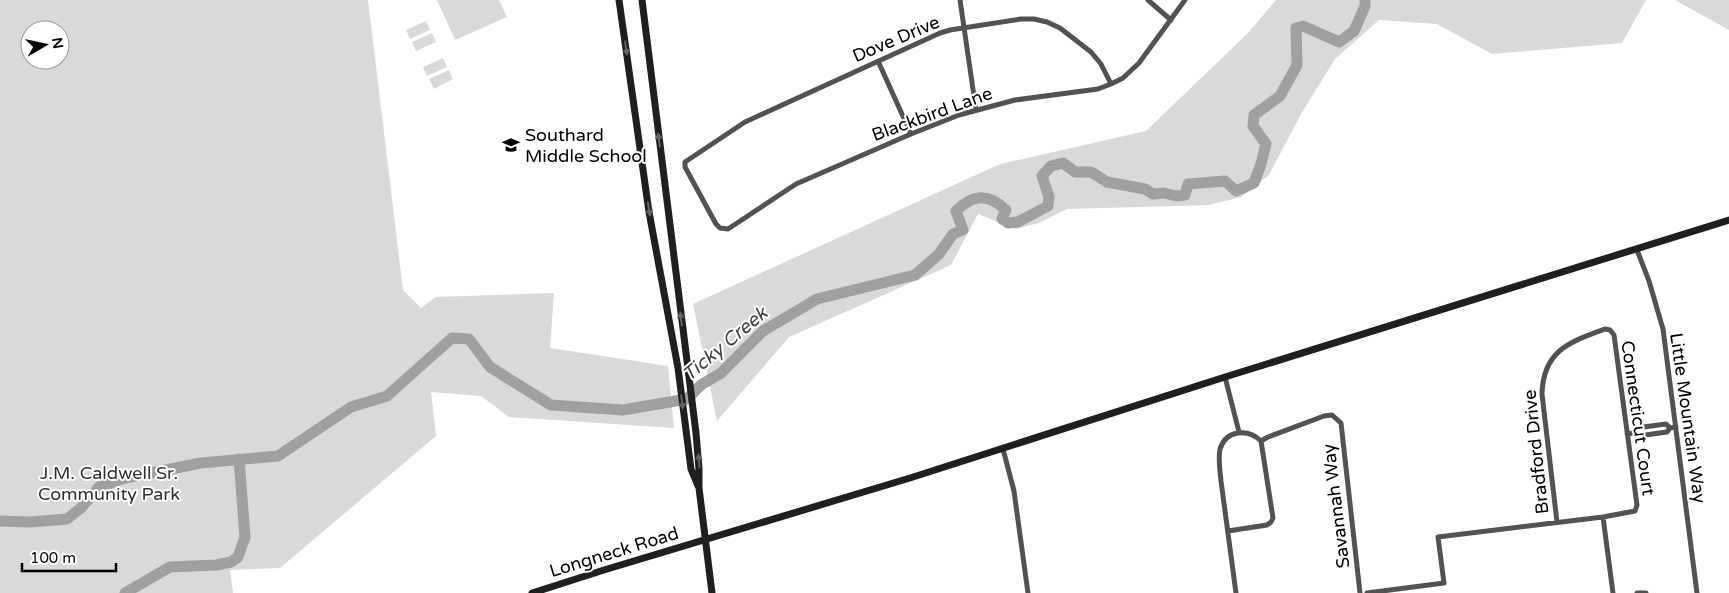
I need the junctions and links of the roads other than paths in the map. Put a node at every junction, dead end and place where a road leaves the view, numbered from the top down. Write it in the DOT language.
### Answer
graph roads {
  1 [pos="620,0"];
  2 [pos="642,0"];
  3 [pos="960,0"];
  4 [pos="1148,0"];
  5 [pos="1185,0"];
  6 [pos="1171,20"];
  7 [pos="964,28"];
  8 [pos="878,61"];
  9 [pos="1112,84"];
  10 [pos="976,110"];
  11 [pos="911,134"];
  12 [pos="1729,220"];
  13 [pos="728,229"];
  14 [pos="1637,250"];
  15 [pos="1610,330"];
  16 [pos="1225,377"];
  17 [pos="1673,427"];
  18 [pos="1239,432"];
  19 [pos="1627,434"];
  20 [pos="1261,441"];
  21 [pos="1003,449"];
  22 [pos="699,488"];
  23 [pos="1603,517"];
  24 [pos="1557,522"];
  25 [pos="1228,531"];
  26 [pos="706,540"];
  27 [pos="532,593"];
  28 [pos="712,593"];
  29 [pos="1028,593"];
  30 [pos="1236,593"];
  31 [pos="1360,593"];
  32 [pos="1367,593"];
  33 [pos="1613,593"];
  34 [pos="1637,593"];
  35 [pos="1646,593"];
  36 [pos="1697,593"];
  1 -- 22 [label="street, one-way"];
  22 -- 2 [label="street, one-way"];
  3 -- 7 [label="street"];
  4 -- 6 [label="street"];
  5 -- 6 [label="street, Blackbird Lane"];
  6 -- 9 [label="street, Blackbird Lane"];
  7 -- 8 [label="street, Dove Drive"];
  7 -- 9 [label="street, Dove Drive"];
  7 -- 10 [label="street"];
  8 -- 11 [label="street"];
  8 -- 13 [label="street, Dove Drive"];
  9 -- 10 [label="street, Blackbird Lane"];
  10 -- 11 [label="street, Blackbird Lane"];
  11 -- 13 [label="street, Blackbird Lane"];
  12 -- 14 [label="street, Longneck Road"];
  14 -- 16 [label="street, Longneck Road"];
  14 -- 17 [label="street, Little Mountain Way"];
  15 -- 19 [label="street, Connecticut Court"];
  15 -- 24 [label="street, Bradford Drive"];
  16 -- 18 [label="street"];
  16 -- 21 [label="street, Longneck Road"];
  17 -- 19 [label="street"];
  17 -- 36 [label="street, Little Mountain Way"];
  18 -- 20 [label="street"];
  18 -- 25 [label="street"];
  19 -- 23 [label="street, Connecticut Court"];
  20 -- 25 [label="street"];
  20 -- 31 [label="street, Savannah Way"];
  21 -- 26 [label="street, Longneck Road"];
  21 -- 29 [label="street"];
  22 -- 26 [label="street"];
  23 -- 24 [label="street"];
  23 -- 33 [label="street"];
  24 -- 32 [label="street"];
  25 -- 30 [label="street"];
  26 -- 27 [label="street, Longneck Road"];
  26 -- 28 [label="street"];
  34 -- 35 [label="street"];
}
